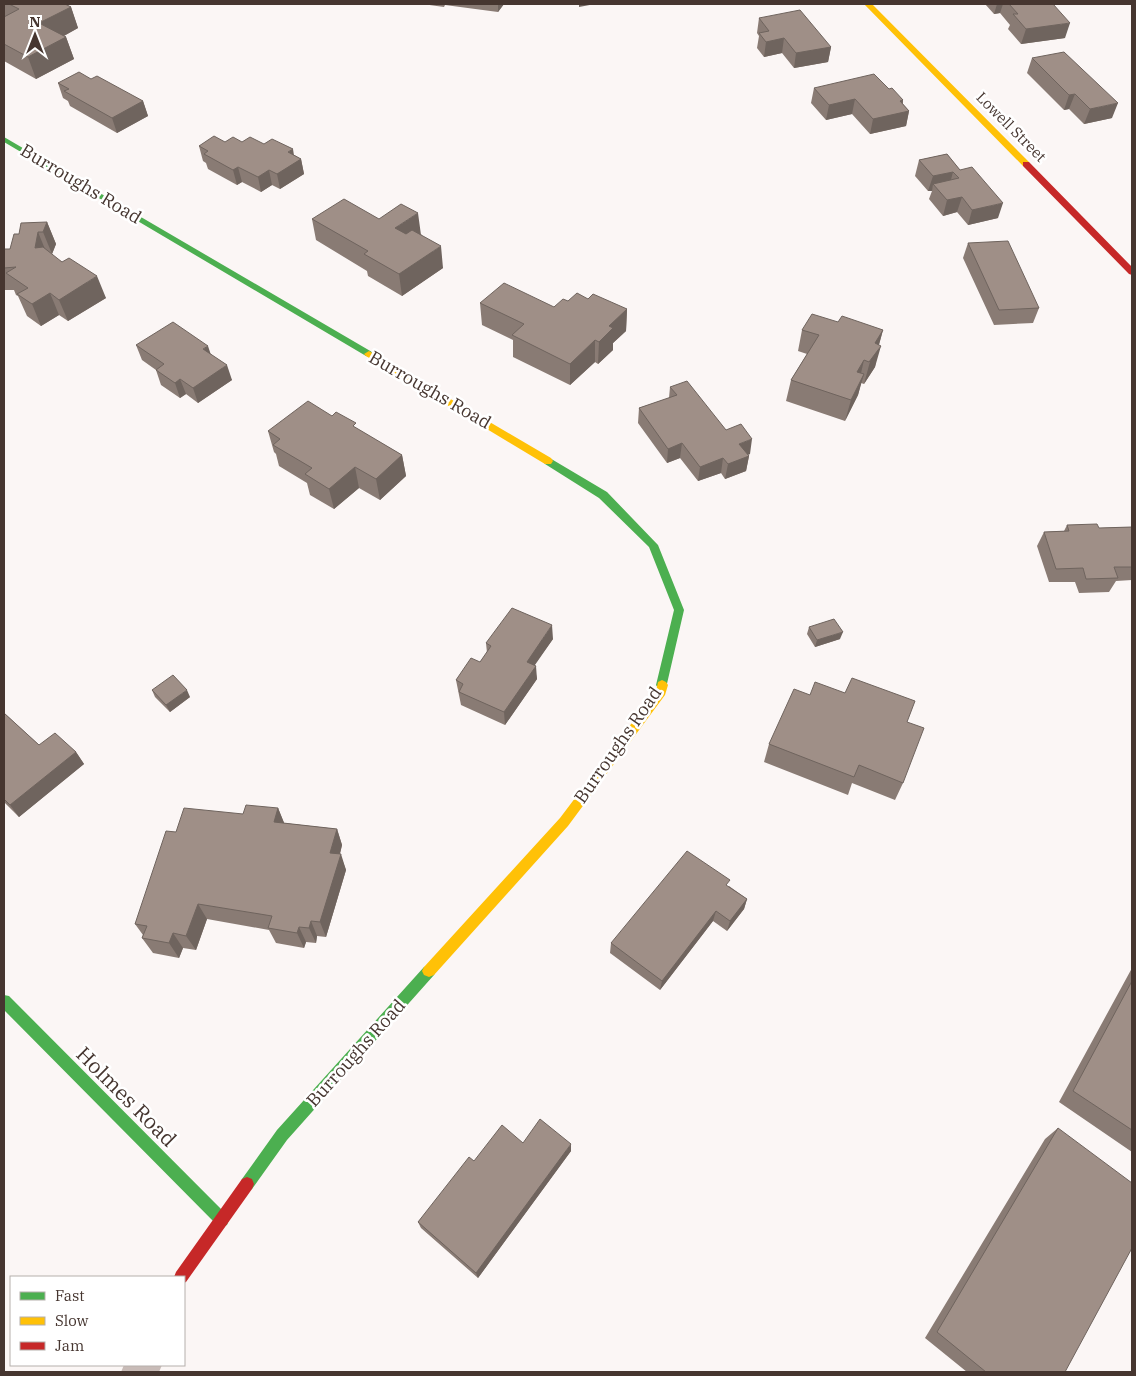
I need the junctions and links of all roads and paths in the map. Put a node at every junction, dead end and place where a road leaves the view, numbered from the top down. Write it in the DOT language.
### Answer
graph roads {
  1 [pos="868,4"];
  2 [pos="4,139"];
  3 [pos="1132,272"];
  4 [pos="4,1001"];
  5 [pos="222,1220"];
  6 [pos="182,1276"];
  1 -- 3 [label="street, Lowell Street"];
  2 -- 5 [label="street, Burroughs Road"];
  4 -- 5 [label="street, Holmes Road"];
  5 -- 6 [label="street, Burroughs Road"];
}
